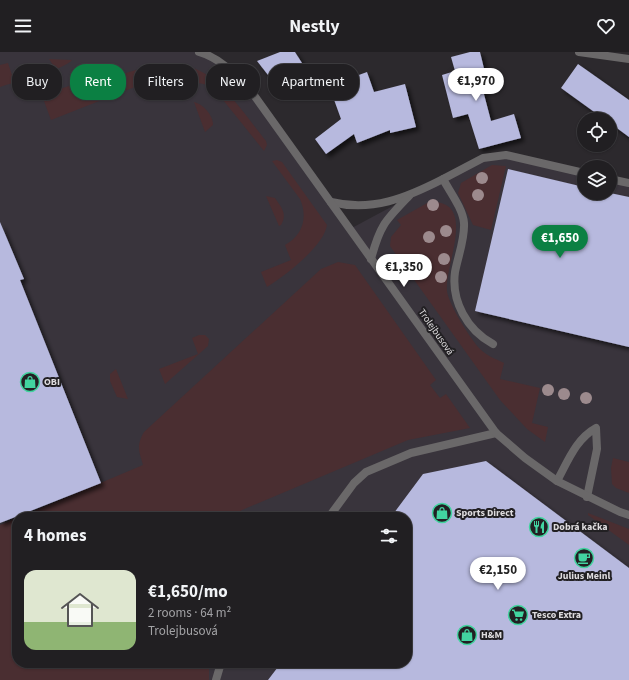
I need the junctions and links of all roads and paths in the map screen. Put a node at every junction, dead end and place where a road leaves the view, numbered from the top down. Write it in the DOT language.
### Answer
graph roads {
  1 [pos="199,52"];
  2 [pos="579,52"];
  3 [pos="629,59"];
  4 [pos="577,171"];
  5 [pos="443,179"];
  6 [pos="617,181"];
  7 [pos="629,184"];
  8 [pos="410,196"];
  9 [pos="331,202"];
  10 [pos="371,259"];
  11 [pos="493,344"];
  12 [pos="496,433"];
  13 [pos="557,481"];
  14 [pos="587,497"];
  15 [pos="333,512"];
  16 [pos="629,515"];
  17 [pos="220,668"];
  18 [pos="216,680"];
  1 -- 9 [label="street, Trolejbusová"];
  2 -- 3 [label="street"];
  4 -- 5 [label="street"];
  5 -- 8 [label="street"];
  5 -- 11 [label="street"];
  6 -- 7 [label="street"];
  8 -- 9 [label="street"];
  8 -- 10 [label="street"];
  9 -- 10 [label="street, Trolejbusová"];
  10 -- 12 [label="street, Trolejbusová"];
  12 -- 13 [label="street, Trolejbusová"];
  12 -- 15 [label="street"];
  13 -- 14 [label="street, Trolejbusová"];
  13 -- 14 [label="street"];
  14 -- 16 [label="street, Trolejbusová"];
  17 -- 18 [label="street"];
}
